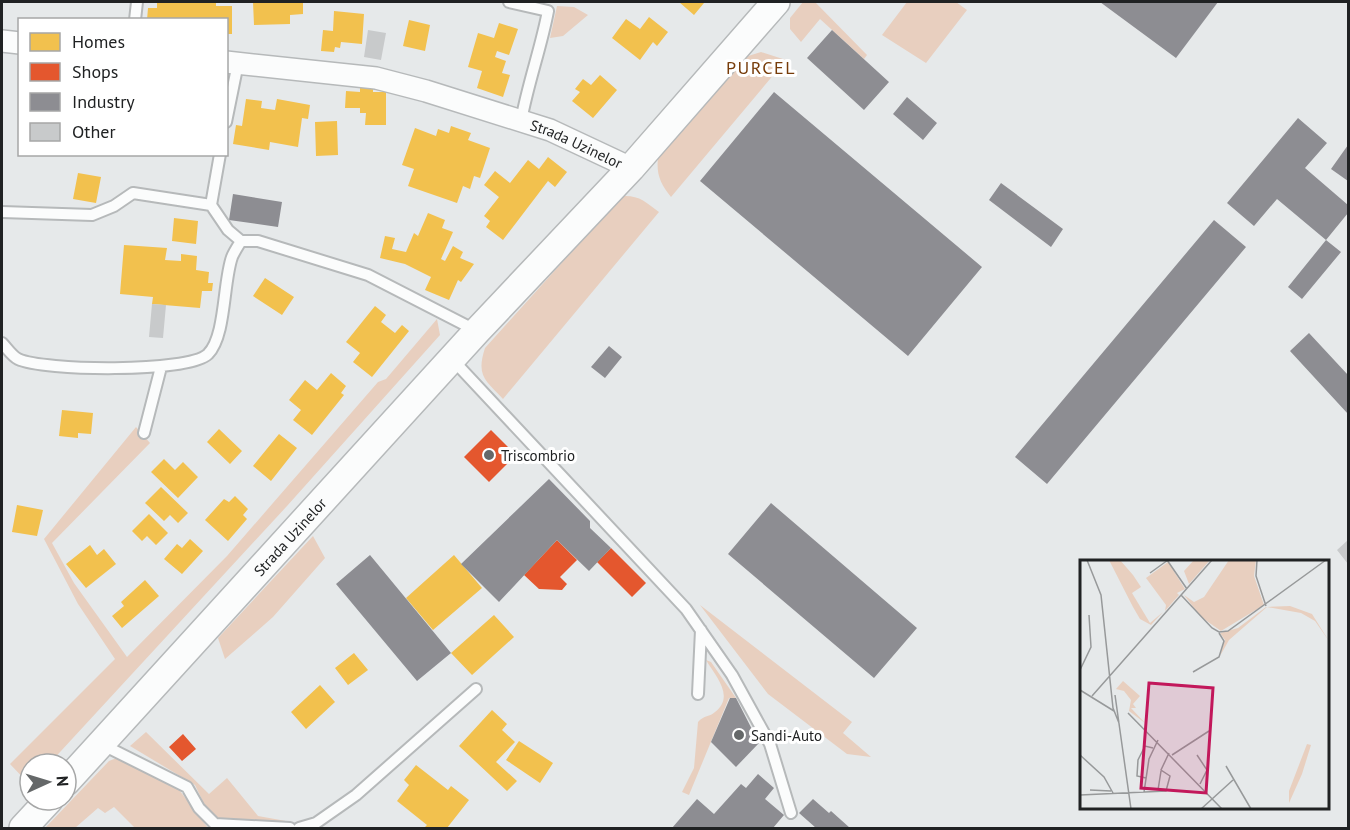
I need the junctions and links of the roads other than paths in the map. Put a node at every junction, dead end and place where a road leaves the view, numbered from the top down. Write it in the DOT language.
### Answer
graph roads {
  1 [pos="137,2"];
  2 [pos="509,2"];
  3 [pos="776,2"];
  4 [pos="135,18"];
  5 [pos="2,41"];
  6 [pos="18,43"];
  7 [pos="232,63"];
  8 [pos="228,102"];
  9 [pos="521,120"];
  10 [pos="220,156"];
  11 [pos="631,168"];
  12 [pos="211,205"];
  13 [pos="2,212"];
  14 [pos="241,241"];
  15 [pos="477,331"];
  16 [pos="2,343"];
  17 [pos="452,358"];
  18 [pos="161,367"];
  19 [pos="144,433"];
  20 [pos="700,630"];
  21 [pos="476,689"];
  22 [pos="698,694"];
  23 [pos="101,744"];
  24 [pos="78,769"];
  25 [pos="38,812"];
  26 [pos="791,813"];
  27 [pos="23,828"];
  28 [pos="290,828"];
  29 [pos="299,828"];
  1 -- 4 [label="lane"];
  2 -- 9 [label="lane, Strada Uzinelor"];
  3 -- 11 [label="street, Strada Uzinelor"];
  5 -- 6 [label="street"];
  7 -- 8 [label="lane, Strada Uzinelor"];
  7 -- 9 [label="street, Strada Uzinelor"];
  9 -- 11 [label="street, Strada Uzinelor"];
  10 -- 12 [label="lane"];
  11 -- 15 [label="street, Strada Uzinelor"];
  12 -- 13 [label="lane"];
  12 -- 14 [label="lane"];
  14 -- 15 [label="lane"];
  14 -- 18 [label="lane"];
  15 -- 17 [label="street, Strada Uzinelor"];
  16 -- 18 [label="lane"];
  17 -- 20 [label="lane"];
  17 -- 23 [label="street, Strada Uzinelor"];
  18 -- 19 [label="lane"];
  20 -- 22 [label="lane"];
  20 -- 26 [label="lane"];
  21 -- 29 [label="lane"];
  23 -- 24 [label="street, Strada Uzinelor"];
  23 -- 28 [label="lane"];
  25 -- 27 [label="street"];
}
